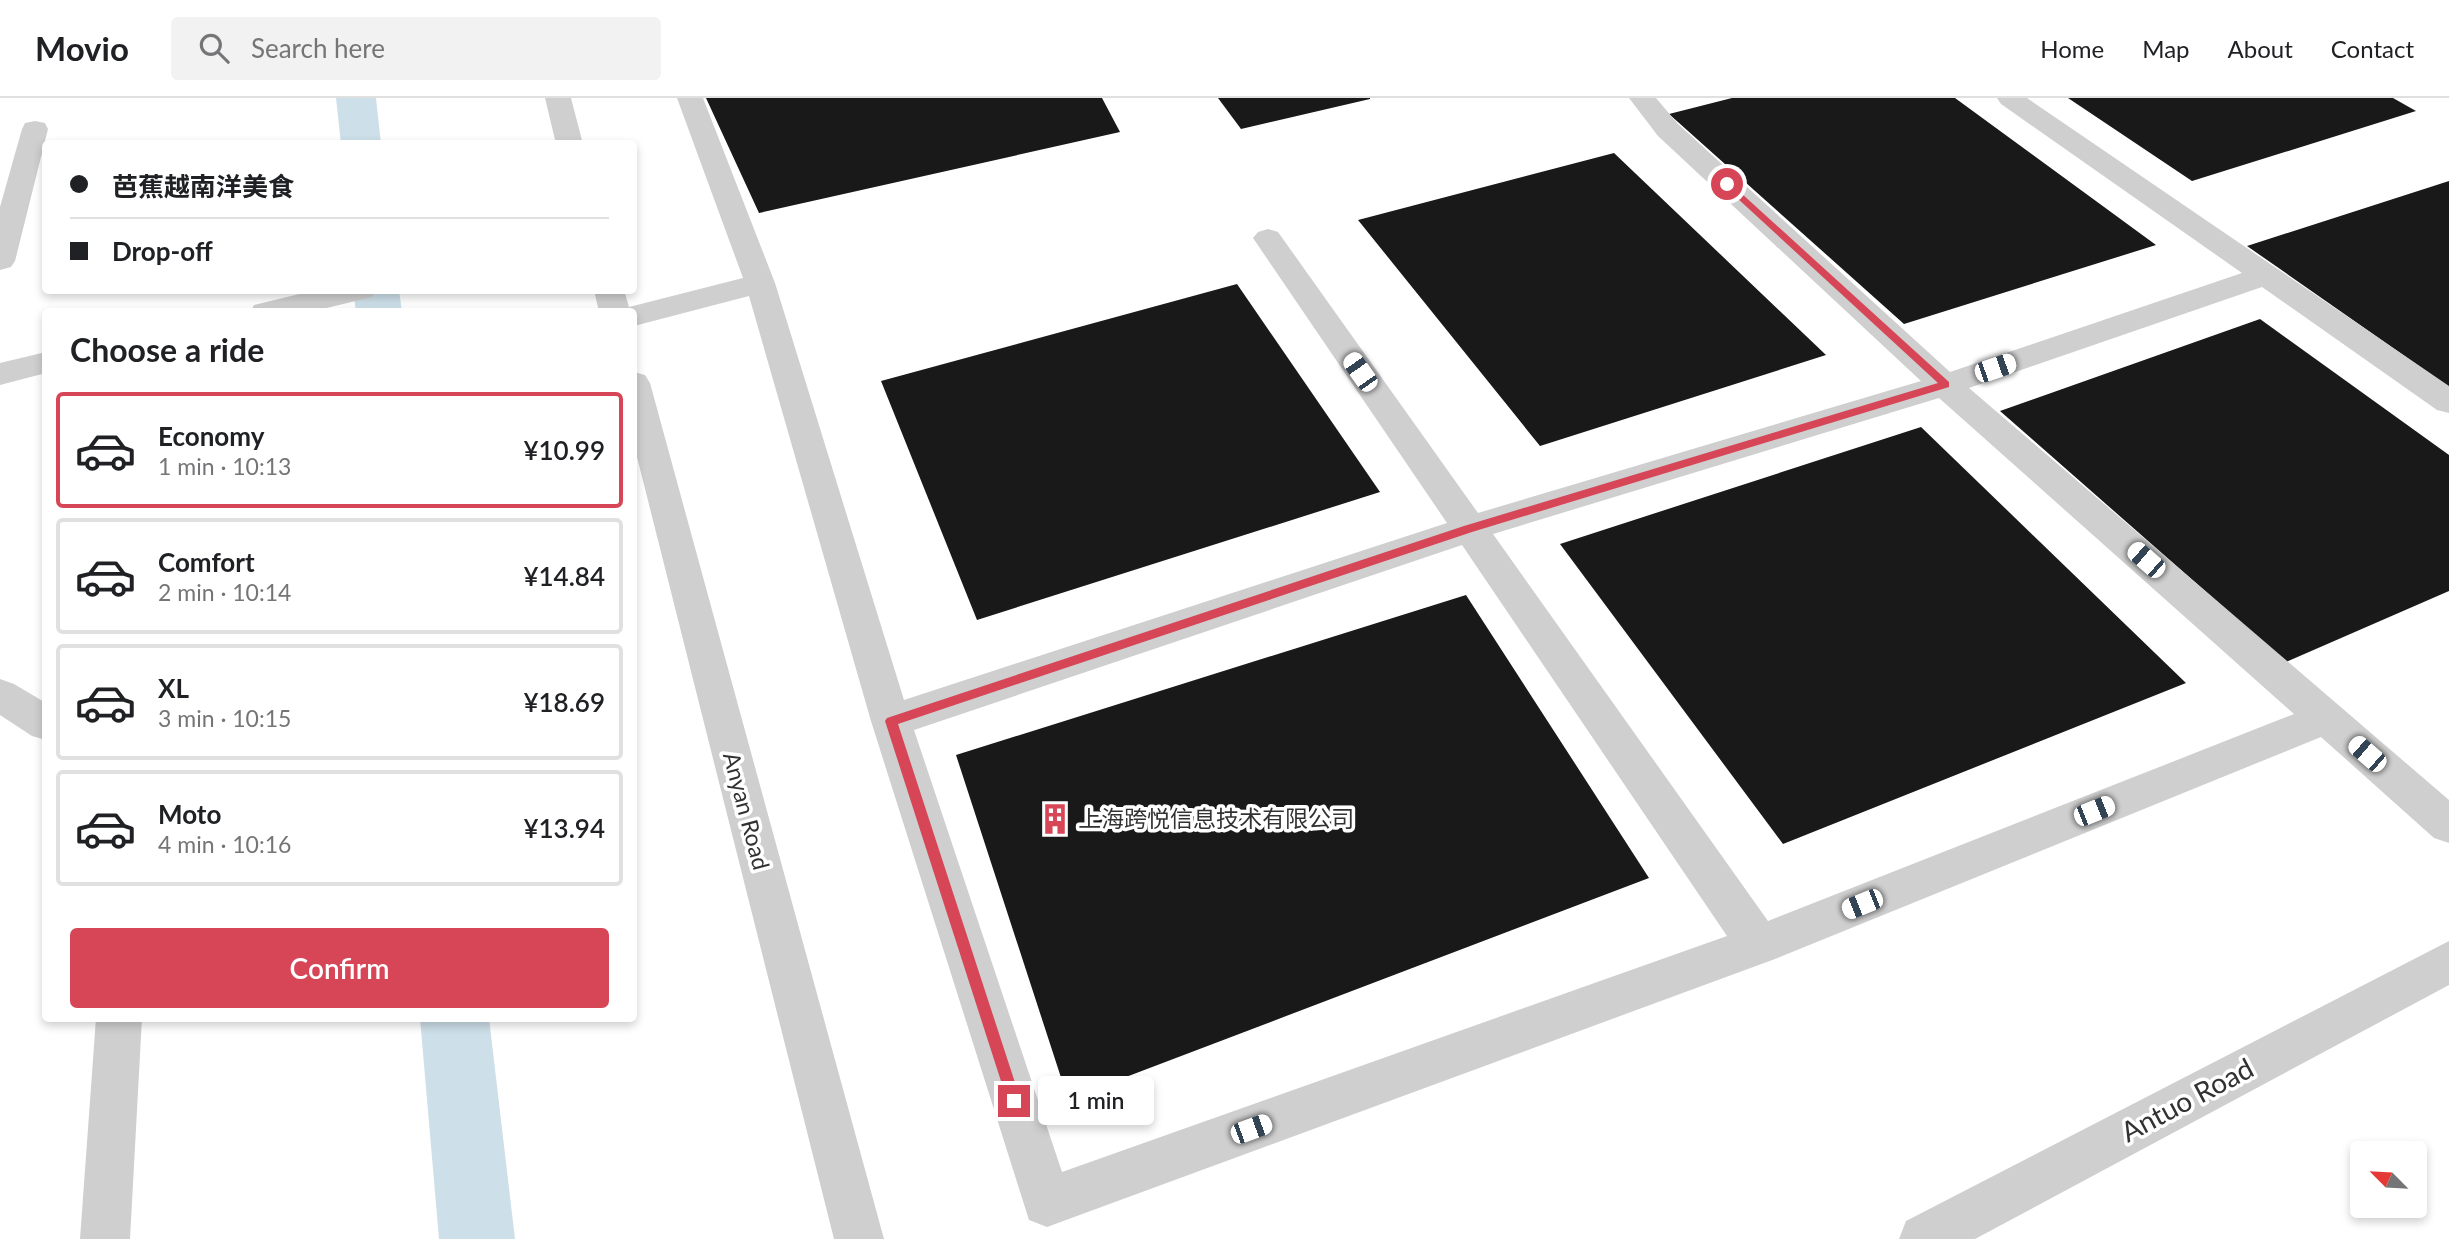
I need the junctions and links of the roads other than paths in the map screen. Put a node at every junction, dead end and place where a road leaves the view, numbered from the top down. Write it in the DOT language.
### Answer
graph roads {
  1 [pos="558,98"];
  2 [pos="690,98"];
  3 [pos="1642,98"];
  4 [pos="2010,98"];
  5 [pos="35,128"];
  6 [pos="569,140"];
  7 [pos="1268,238"];
  8 [pos="0,261"];
  9 [pos="2266,275"];
  10 [pos="760,283"];
  11 [pos="343,294"];
  12 [pos="281,308"];
  13 [pos="637,315"];
  14 [pos="42,363"];
  15 [pos="0,374"];
  16 [pos="1945,385"];
  17 [pos="637,394"];
  18 [pos="2449,402"];
  19 [pos="1468,529"];
  20 [pos="0,695"];
  21 [pos="2326,718"];
  22 [pos="42,721"];
  23 [pos="891,721"];
  24 [pos="2449,825"];
  25 [pos="1759,945"];
  26 [pos="2449,962"];
  27 [pos="119,1022"];
  28 [pos="105,1239"];
  29 [pos="859,1239"];
  30 [pos="1924,1239"];
  1 -- 6 [label="street"];
  2 -- 10 [label="street"];
  3 -- 16 [label="street"];
  4 -- 9 [label="street"];
  5 -- 8 [label="street"];
  7 -- 19 [label="street"];
  9 -- 16 [label="street"];
  9 -- 18 [label="street"];
  10 -- 13 [label="street"];
  10 -- 23 [label="street"];
  11 -- 12 [label="street"];
  14 -- 15 [label="street"];
  16 -- 19 [label="street"];
  16 -- 21 [label="street"];
  17 -- 29 [label="street, Anyan Road"];
  19 -- 23 [label="street"];
  19 -- 25 [label="street"];
  20 -- 22 [label="street"];
  21 -- 24 [label="street"];
  21 -- 25 [label="street"];
  23 -- 25 [label="street"];
  26 -- 30 [label="street, Antuo Road"];
  27 -- 28 [label="street"];
}
